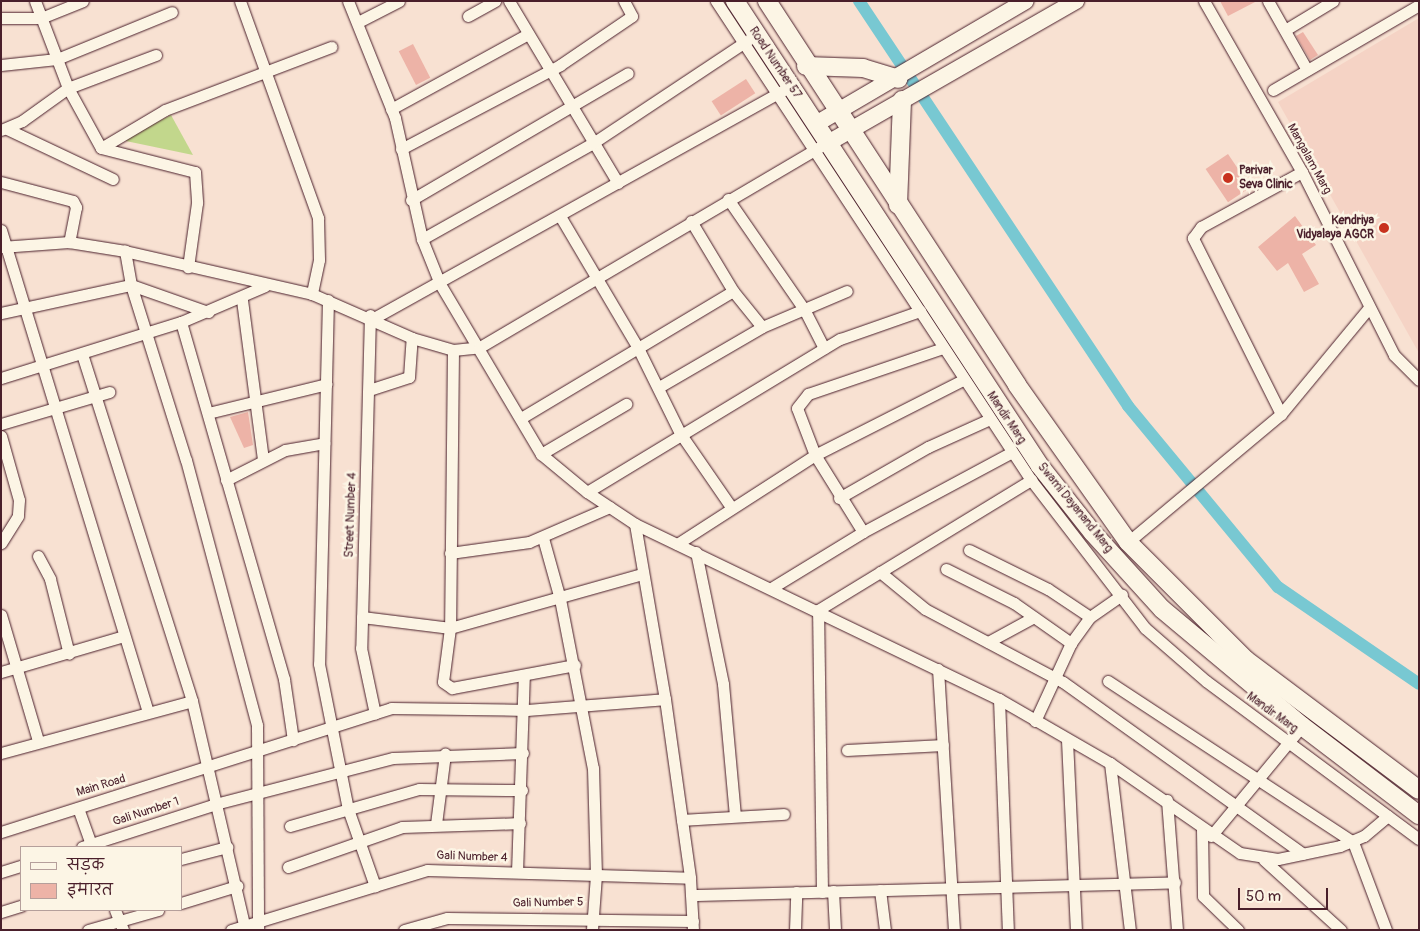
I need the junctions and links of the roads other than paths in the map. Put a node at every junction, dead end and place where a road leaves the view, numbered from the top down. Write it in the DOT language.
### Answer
graph roads {
  1 [pos="34,1"];
  2 [pos="83,1"];
  3 [pos="240,1"];
  4 [pos="348,1"];
  5 [pos="399,1"];
  6 [pos="495,1"];
  7 [pos="509,1"];
  8 [pos="624,1"];
  9 [pos="716,1"];
  10 [pos="735,1"];
  11 [pos="767,1"];
  12 [pos="1026,1"];
  13 [pos="1076,1"];
  14 [pos="1204,1"];
  15 [pos="1268,1"];
  16 [pos="1333,1"];
  17 [pos="1419,5"];
  18 [pos="172,12"];
  19 [pos="468,16"];
  20 [pos="1,18"];
  21 [pos="41,18"];
  22 [pos="358,22"];
  23 [pos="1285,30"];
  24 [pos="528,34"];
  25 [pos="749,39"];
  26 [pos="331,47"];
  27 [pos="156,56"];
  28 [pos="57,59"];
  29 [pos="1,65"];
  30 [pos="806,66"];
  31 [pos="264,70"];
  32 [pos="1307,70"];
  33 [pos="550,71"];
  34 [pos="628,73"];
  35 [pos="899,79"];
  36 [pos="68,88"];
  37 [pos="784,90"];
  38 [pos="1273,90"];
  39 [pos="902,100"];
  40 [pos="572,107"];
  41 [pos="391,108"];
  42 [pos="837,112"];
  43 [pos="816,124"];
  44 [pos="4,130"];
  45 [pos="849,130"];
  46 [pos="594,143"];
  47 [pos="821,147"];
  48 [pos="101,148"];
  49 [pos="401,149"];
  50 [pos="1302,172"];
  51 [pos="113,179"];
  52 [pos="1,182"];
  53 [pos="618,183"];
  54 [pos="411,200"];
  55 [pos="728,200"];
  56 [pos="898,205"];
  57 [pos="560,216"];
  58 [pos="691,220"];
  59 [pos="1,230"];
  60 [pos="422,239"];
  61 [pos="69,242"];
  62 [pos="4,247"];
  63 [pos="125,251"];
  64 [pos="188,267"];
  65 [pos="596,277"];
  66 [pos="131,284"];
  67 [pos="440,284"];
  68 [pos="266,286"];
  69 [pos="733,291"];
  70 [pos="847,292"];
  71 [pos="312,294"];
  72 [pos="242,300"];
  73 [pos="328,300"];
  74 [pos="24,307"];
  75 [pos="804,309"];
  76 [pos="1368,309"];
  77 [pos="920,311"];
  78 [pos="208,312"];
  79 [pos="1,313"];
  80 [pos="372,317"];
  81 [pos="181,322"];
  82 [pos="762,327"];
  83 [pos="144,333"];
  84 [pos="412,338"];
  85 [pos="480,346"];
  86 [pos="638,346"];
  87 [pos="824,348"];
  88 [pos="944,348"];
  89 [pos="453,350"];
  90 [pos="82,354"];
  91 [pos="43,366"];
  92 [pos="1,378"];
  93 [pos="963,380"];
  94 [pos="1419,380"];
  95 [pos="327,384"];
  96 [pos="659,387"];
  97 [pos="369,390"];
  98 [pos="103,393"];
  99 [pos="256,401"];
  100 [pos="626,404"];
  101 [pos="56,407"];
  102 [pos="208,413"];
  103 [pos="1281,414"];
  104 [pos="521,418"];
  105 [pos="990,419"];
  106 [pos="1,424"];
  107 [pos="680,433"];
  108 [pos="1,436"];
  109 [pos="324,443"];
  110 [pos="1012,452"];
  111 [pos="541,454"];
  112 [pos="816,455"];
  113 [pos="263,460"];
  114 [pos="226,480"];
  115 [pos="1031,480"];
  116 [pos="587,492"];
  117 [pos="839,498"];
  118 [pos="610,507"];
  119 [pos="731,507"];
  120 [pos="635,524"];
  121 [pos="863,532"];
  122 [pos="543,538"];
  123 [pos="1128,542"];
  124 [pos="1,543"];
  125 [pos="677,544"];
  126 [pos="969,550"];
  127 [pos="696,552"];
  128 [pos="450,553"];
  129 [pos="38,556"];
  130 [pos="946,569"];
  131 [pos="880,572"];
  132 [pos="642,574"];
  133 [pos="773,587"];
  134 [pos="1122,595"];
  135 [pos="560,599"];
  136 [pos="818,610"];
  137 [pos="1,616"];
  138 [pos="362,617"];
  139 [pos="1034,617"];
  140 [pos="1090,617"];
  141 [pos="450,628"];
  142 [pos="3,632"];
  143 [pos="124,636"];
  144 [pos="988,642"];
  145 [pos="1070,643"];
  146 [pos="69,654"];
  147 [pos="575,665"];
  148 [pos="18,666"];
  149 [pos="938,669"];
  150 [pos="1,672"];
  151 [pos="524,675"];
  152 [pos="1057,679"];
  153 [pos="1108,680"];
  154 [pos="665,699"];
  155 [pos="998,699"];
  156 [pos="192,701"];
  157 [pos="583,706"];
  158 [pos="526,710"];
  159 [pos="148,712"];
  160 [pos="375,714"];
  161 [pos="1035,721"];
  162 [pos="1302,726"];
  163 [pos="331,727"];
  164 [pos="292,740"];
  165 [pos="1067,740"];
  166 [pos="38,741"];
  167 [pos="1290,743"];
  168 [pos="942,745"];
  169 [pos="846,750"];
  170 [pos="258,751"];
  171 [pos="1,753"];
  172 [pos="523,753"];
  173 [pos="445,754"];
  174 [pos="1110,763"];
  175 [pos="208,767"];
  176 [pos="340,769"];
  177 [pos="1258,782"];
  178 [pos="440,789"];
  179 [pos="522,790"];
  180 [pos="1419,790"];
  181 [pos="255,793"];
  182 [pos="1167,800"];
  183 [pos="219,803"];
  184 [pos="1238,804"];
  185 [pos="78,808"];
  186 [pos="348,809"];
  187 [pos="784,814"];
  188 [pos="735,815"];
  189 [pos="1419,815"];
  190 [pos="1388,816"];
  191 [pos="682,820"];
  192 [pos="520,823"];
  193 [pos="436,824"];
  194 [pos="290,826"];
  195 [pos="1,832"];
  196 [pos="1206,832"];
  197 [pos="1419,839"];
  198 [pos="1352,842"];
  199 [pos="360,843"];
  200 [pos="89,846"];
  201 [pos="227,847"];
  202 [pos="1303,854"];
  203 [pos="182,859"];
  204 [pos="1264,860"];
  205 [pos="20,866"];
  206 [pos="288,867"];
  207 [pos="1,872"];
  208 [pos="517,872"];
  209 [pos="596,875"];
  210 [pos="690,878"];
  211 [pos="1175,882"];
  212 [pos="1074,883"];
  213 [pos="1124,884"];
  214 [pos="237,886"];
  215 [pos="375,886"];
  216 [pos="1004,887"];
  217 [pos="952,888"];
  218 [pos="880,890"];
  219 [pos="828,891"];
  220 [pos="796,892"];
  221 [pos="692,895"];
  222 [pos="182,903"];
  223 [pos="20,906"];
  224 [pos="115,911"];
  225 [pos="156,911"];
  226 [pos="1,912"];
  227 [pos="593,916"];
  228 [pos="121,925"];
  229 [pos="693,925"];
  230 [pos="252,926"];
  231 [pos="88,930"];
  232 [pos="231,930"];
  233 [pos="404,930"];
  234 [pos="592,930"];
  235 [pos="794,930"];
  236 [pos="835,930"];
  237 [pos="885,930"];
  238 [pos="954,930"];
  239 [pos="1008,930"];
  240 [pos="1076,930"];
  241 [pos="1130,930"];
  242 [pos="1176,930"];
  243 [pos="1238,930"];
  244 [pos="1341,930"];
  245 [pos="1386,930"];
  1 -- 21 [label="street"];
  2 -- 21 [label="street"];
  3 -- 31 [label="street"];
  4 -- 22 [label="street"];
  5 -- 22 [label="street"];
  6 -- 19 [label="street"];
  7 -- 24 [label="street"];
  8 -- 33 [label="street"];
  9 -- 25 [label="street"];
  10 -- 25 [label="main road, Road Number 57"];
  11 -- 30 [label="main road, Road Number 57"];
  12 -- 35 [label="main road"];
  13 -- 39 [label="main road"];
  14 -- 50 [label="street, Mangalam Marg"];
  15 -- 23 [label="street"];
  16 -- 23 [label="street"];
  17 -- 32 [label="street"];
  18 -- 28 [label="street"];
  20 -- 21 [label="street"];
  21 -- 28 [label="street"];
  22 -- 41 [label="street"];
  23 -- 32 [label="street"];
  24 -- 33 [label="street"];
  24 -- 41 [label="street"];
  25 -- 37 [label="main road, Road Number 57"];
  25 -- 46 [label="street"];
  26 -- 31 [label="street"];
  27 -- 36 [label="street"];
  28 -- 29 [label="street"];
  28 -- 36 [label="street"];
  30 -- 35 [label="main road"];
  30 -- 42 [label="main road, Road Number 57"];
  31 -- 48 [label="street"];
  31 -- 71 [label="street"];
  32 -- 38 [label="street"];
  33 -- 40 [label="street"];
  33 -- 49 [label="street"];
  34 -- 40 [label="street"];
  35 -- 42 [label="main road"];
  36 -- 44 [label="street"];
  36 -- 48 [label="street"];
  37 -- 43 [label="main road, Road Number 57"];
  37 -- 47 [label="street, Mandir Marg"];
  37 -- 53 [label="street"];
  39 -- 45 [label="main road"];
  39 -- 56 [label="main road"];
  40 -- 46 [label="street"];
  40 -- 54 [label="street"];
  41 -- 49 [label="street"];
  42 -- 43 [label="main road"];
  42 -- 45 [label="main road, Swami Dayanand Marg"];
  43 -- 47 [label="main road, Swami Dayanand Marg"];
  44 -- 51 [label="street"];
  45 -- 47 [label="main road"];
  45 -- 56 [label="main road, Swami Dayanand Marg"];
  46 -- 53 [label="street"];
  46 -- 60 [label="street"];
  47 -- 55 [label="street"];
  47 -- 77 [label="street, Mandir Marg"];
  47 -- 162 [label="main road, Swami Dayanand Marg"];
  48 -- 64 [label="street"];
  49 -- 54 [label="street"];
  50 -- 76 [label="street, Mangalam Marg"];
  50 -- 103 [label="street"];
  52 -- 61 [label="street"];
  53 -- 57 [label="street"];
  54 -- 60 [label="street"];
  55 -- 58 [label="street"];
  55 -- 75 [label="street"];
  56 -- 123 [label="main road, Swami Dayanand Marg"];
  57 -- 65 [label="street"];
  57 -- 67 [label="street"];
  58 -- 65 [label="street"];
  58 -- 69 [label="street"];
  59 -- 62 [label="street"];
  60 -- 67 [label="street"];
  61 -- 62 [label="street"];
  61 -- 63 [label="street"];
  62 -- 74 [label="street"];
  63 -- 64 [label="street"];
  63 -- 66 [label="street"];
  64 -- 68 [label="street"];
  65 -- 85 [label="street"];
  65 -- 86 [label="street"];
  66 -- 74 [label="street"];
  66 -- 78 [label="street"];
  66 -- 83 [label="street"];
  67 -- 80 [label="street"];
  67 -- 85 [label="street"];
  68 -- 71 [label="street"];
  68 -- 72 [label="street"];
  69 -- 82 [label="street"];
  69 -- 86 [label="street"];
  70 -- 75 [label="street"];
  71 -- 73 [label="street"];
  72 -- 78 [label="street"];
  72 -- 99 [label="street"];
  73 -- 80 [label="street"];
  73 -- 95 [label="street"];
  74 -- 79 [label="street"];
  74 -- 91 [label="street"];
  75 -- 82 [label="street"];
  75 -- 87 [label="street"];
  76 -- 94 [label="street, Mangalam Marg"];
  76 -- 103 [label="street"];
  77 -- 87 [label="street"];
  77 -- 88 [label="street, Mandir Marg"];
  78 -- 81 [label="street"];
  80 -- 84 [label="street"];
  80 -- 97 [label="street, Street Number 4"];
  81 -- 83 [label="street"];
  81 -- 102 [label="street"];
  82 -- 96 [label="street"];
  83 -- 90 [label="street"];
  83 -- 170 [label="street"];
  84 -- 89 [label="street"];
  84 -- 97 [label="street"];
  85 -- 89 [label="street"];
  85 -- 104 [label="street"];
  86 -- 96 [label="street"];
  86 -- 104 [label="street"];
  87 -- 107 [label="street"];
  88 -- 93 [label="street, Mandir Marg"];
  88 -- 112 [label="street"];
  89 -- 128 [label="street"];
  90 -- 91 [label="street"];
  90 -- 98 [label="street"];
  91 -- 92 [label="street"];
  91 -- 101 [label="street"];
  93 -- 105 [label="street, Mandir Marg"];
  93 -- 112 [label="street"];
  95 -- 99 [label="street"];
  95 -- 109 [label="street"];
  96 -- 107 [label="street"];
  97 -- 138 [label="street, Street Number 4"];
  98 -- 101 [label="street"];
  98 -- 156 [label="street"];
  99 -- 102 [label="street"];
  99 -- 113 [label="street"];
  100 -- 111 [label="street"];
  101 -- 106 [label="street"];
  101 -- 143 [label="street"];
  102 -- 114 [label="street"];
  103 -- 123 [label="street"];
  104 -- 111 [label="street"];
  105 -- 110 [label="street, Mandir Marg"];
  105 -- 117 [label="street"];
  107 -- 116 [label="street"];
  107 -- 119 [label="street"];
  108 -- 124 [label="street"];
  109 -- 113 [label="street"];
  109 -- 163 [label="street"];
  110 -- 115 [label="street, Mandir Marg"];
  110 -- 121 [label="street"];
  111 -- 116 [label="street"];
  112 -- 117 [label="street"];
  112 -- 119 [label="street"];
  113 -- 114 [label="street"];
  114 -- 164 [label="street"];
  115 -- 131 [label="street"];
  115 -- 134 [label="street, Mandir Marg"];
  116 -- 118 [label="street"];
  117 -- 121 [label="street"];
  118 -- 120 [label="street"];
  118 -- 122 [label="street"];
  119 -- 125 [label="street"];
  120 -- 125 [label="street"];
  120 -- 132 [label="street"];
  121 -- 133 [label="street"];
  122 -- 128 [label="street"];
  122 -- 135 [label="street"];
  123 -- 180 [label="main road, Swami Dayanand Marg"];
  125 -- 127 [label="street"];
  126 -- 140 [label="street"];
  127 -- 133 [label="street"];
  127 -- 188 [label="street"];
  128 -- 141 [label="street"];
  129 -- 146 [label="street"];
  130 -- 139 [label="street"];
  131 -- 136 [label="street"];
  131 -- 144 [label="street"];
  132 -- 135 [label="street"];
  132 -- 154 [label="street"];
  133 -- 136 [label="street"];
  134 -- 140 [label="street"];
  134 -- 167 [label="street, Mandir Marg"];
  135 -- 141 [label="street"];
  135 -- 147 [label="street"];
  136 -- 149 [label="street"];
  136 -- 219 [label="street"];
  137 -- 142 [label="street"];
  138 -- 141 [label="street"];
  138 -- 160 [label="street, Street Number 4"];
  139 -- 144 [label="street"];
  139 -- 145 [label="street"];
  140 -- 145 [label="street"];
  141 -- 151 [label="street"];
  142 -- 148 [label="street"];
  143 -- 146 [label="street"];
  143 -- 159 [label="street"];
  144 -- 152 [label="street"];
  145 -- 152 [label="street"];
  146 -- 148 [label="street"];
  147 -- 151 [label="street"];
  147 -- 157 [label="street"];
  148 -- 150 [label="street"];
  148 -- 166 [label="street"];
  149 -- 155 [label="street"];
  149 -- 168 [label="street"];
  151 -- 158 [label="street"];
  152 -- 161 [label="street"];
  152 -- 184 [label="street"];
  153 -- 177 [label="street"];
  154 -- 157 [label="street, Main Road"];
  154 -- 191 [label="street"];
  155 -- 161 [label="street"];
  155 -- 216 [label="street"];
  156 -- 159 [label="street"];
  156 -- 175 [label="street"];
  157 -- 158 [label="street, Main Road"];
  157 -- 209 [label="street"];
  158 -- 160 [label="street, Main Road"];
  158 -- 172 [label="street"];
  159 -- 166 [label="street"];
  160 -- 163 [label="street, Main Road"];
  161 -- 165 [label="street"];
  162 -- 167 [label="street"];
  162 -- 189 [label="main road, Swami Dayanand Marg"];
  163 -- 164 [label="street, Main Road"];
  163 -- 176 [label="street"];
  164 -- 170 [label="street, Main Road"];
  165 -- 174 [label="street"];
  165 -- 212 [label="street"];
  166 -- 171 [label="street"];
  167 -- 177 [label="street"];
  167 -- 190 [label="street, Mandir Marg"];
  168 -- 169 [label="street"];
  168 -- 217 [label="street"];
  170 -- 175 [label="street, Main Road"];
  170 -- 181 [label="street"];
  172 -- 173 [label="street, Gali Number 1"];
  172 -- 179 [label="street"];
  173 -- 176 [label="street, Gali Number 1"];
  173 -- 178 [label="street"];
  174 -- 182 [label="street"];
  174 -- 213 [label="street"];
  175 -- 183 [label="street"];
  175 -- 185 [label="street, Main Road"];
  176 -- 181 [label="street, Gali Number 1"];
  176 -- 186 [label="street"];
  177 -- 184 [label="street"];
  177 -- 198 [label="street"];
  178 -- 179 [label="street"];
  178 -- 186 [label="street"];
  178 -- 193 [label="street"];
  179 -- 192 [label="street"];
  181 -- 183 [label="street, Gali Number 1"];
  181 -- 230 [label="street"];
  182 -- 196 [label="street"];
  182 -- 211 [label="street"];
  183 -- 200 [label="street, Gali Number 1"];
  183 -- 201 [label="street"];
  184 -- 196 [label="street"];
  184 -- 202 [label="street"];
  185 -- 195 [label="street, Main Road"];
  185 -- 200 [label="street"];
  186 -- 194 [label="street"];
  186 -- 199 [label="street"];
  187 -- 188 [label="street"];
  188 -- 191 [label="street"];
  190 -- 197 [label="street, Mandir Marg"];
  190 -- 198 [label="street"];
  191 -- 210 [label="street"];
  192 -- 193 [label="street"];
  192 -- 208 [label="street"];
  193 -- 199 [label="street"];
  196 -- 204 [label="street"];
  196 -- 243 [label="street"];
  198 -- 202 [label="street"];
  198 -- 245 [label="street"];
  199 -- 206 [label="street"];
  199 -- 215 [label="street"];
  201 -- 203 [label="street"];
  201 -- 214 [label="street"];
  202 -- 204 [label="street"];
  204 -- 244 [label="street"];
  205 -- 207 [label="street"];
  208 -- 209 [label="street, Gali Number 4"];
  208 -- 215 [label="street, Gali Number 4"];
  209 -- 210 [label="street, Gali Number 4"];
  209 -- 227 [label="street"];
  210 -- 221 [label="street"];
  211 -- 213 [label="street"];
  211 -- 242 [label="street"];
  212 -- 213 [label="street"];
  212 -- 216 [label="street"];
  212 -- 240 [label="street"];
  213 -- 241 [label="street"];
  214 -- 222 [label="street"];
  214 -- 230 [label="street"];
  215 -- 230 [label="street, Gali Number 4"];
  216 -- 217 [label="street"];
  216 -- 239 [label="street"];
  217 -- 218 [label="street"];
  217 -- 238 [label="street"];
  218 -- 219 [label="street"];
  218 -- 237 [label="street"];
  219 -- 220 [label="street"];
  219 -- 236 [label="street"];
  220 -- 221 [label="street"];
  220 -- 235 [label="street"];
  221 -- 229 [label="street"];
  223 -- 226 [label="street"];
  224 -- 228 [label="street"];
  225 -- 228 [label="street"];
  227 -- 229 [label="street, Gali Number 5"];
  227 -- 233 [label="street, Gali Number 5"];
  227 -- 234 [label="street"];
  228 -- 231 [label="street"];
  230 -- 232 [label="street, Gali Number 4"];
}
